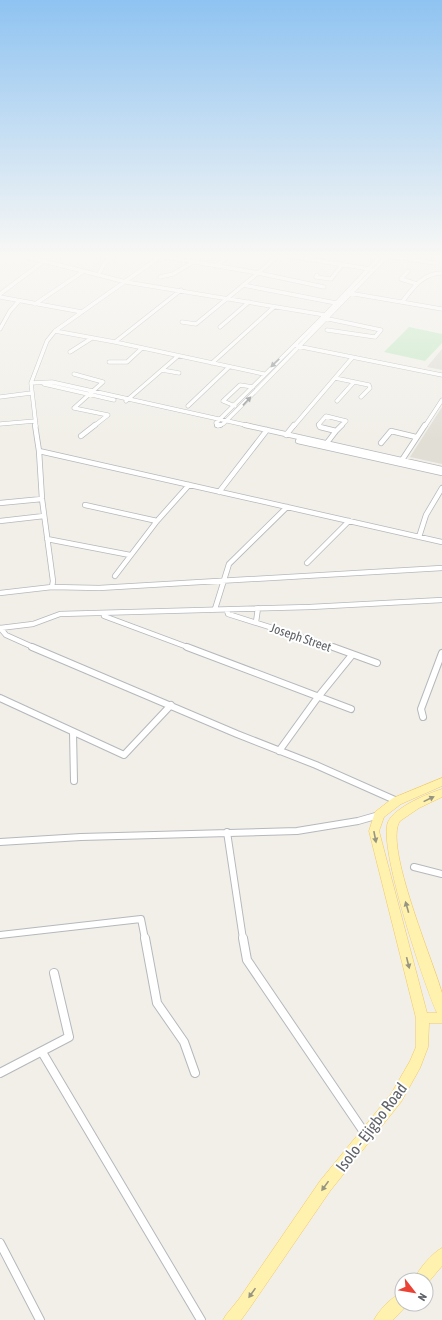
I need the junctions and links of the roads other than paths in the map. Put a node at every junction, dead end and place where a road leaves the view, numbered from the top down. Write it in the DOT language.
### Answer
graph roads {
  1 [pos="324,317"];
  2 [pos="6,318"];
  3 [pos="74,318"];
  4 [pos="146,318"];
  5 [pos="204,318"];
  6 [pos="230,318"];
  7 [pos="263,318"];
  8 [pos="327,318"];
  9 [pos="182,322"];
  10 [pos="220,326"];
  11 [pos="0,329"];
  12 [pos="326,330"];
  13 [pos="55,331"];
  14 [pos="92,338"];
  15 [pos="115,342"];
  16 [pos="294,344"];
  17 [pos="301,345"];
  18 [pos="142,348"];
  19 [pos="70,352"];
  20 [pos="178,356"];
  21 [pos="352,358"];
  22 [pos="109,362"];
  23 [pos="212,363"];
  24 [pos="229,367"];
  25 [pos="162,370"];
  26 [pos="442,372"];
  27 [pos="179,373"];
  28 [pos="74,374"];
  29 [pos="264,374"];
  30 [pos="442,376"];
  31 [pos="335,378"];
  32 [pos="354,382"];
  33 [pos="31,383"];
  34 [pos="253,387"];
  35 [pos="31,393"];
  36 [pos="90,393"];
  37 [pos="0,396"];
  38 [pos="361,397"];
  39 [pos="442,400"];
  40 [pos="126,401"];
  41 [pos="337,401"];
  42 [pos="188,406"];
  43 [pos="235,406"];
  44 [pos="35,421"];
  45 [pos="217,421"];
  46 [pos="224,423"];
  47 [pos="0,424"];
  48 [pos="336,431"];
  49 [pos="266,432"];
  50 [pos="286,435"];
  51 [pos="81,436"];
  52 [pos="416,437"];
  53 [pos="381,443"];
  54 [pos="326,444"];
  55 [pos="39,451"];
  56 [pos="400,462"];
  57 [pos="442,469"];
  58 [pos="442,473"];
  59 [pos="189,485"];
  60 [pos="442,488"];
  61 [pos="219,492"];
  62 [pos="42,499"];
  63 [pos="0,503"];
  64 [pos="85,505"];
  65 [pos="287,507"];
  66 [pos="44,516"];
  67 [pos="0,521"];
  68 [pos="158,521"];
  69 [pos="349,521"];
  70 [pos="419,537"];
  71 [pos="47,539"];
  72 [pos="442,542"];
  73 [pos="130,555"];
  74 [pos="307,563"];
  75 [pos="442,568"];
  76 [pos="115,576"];
  77 [pos="222,582"];
  78 [pos="52,587"];
  79 [pos="0,593"];
  80 [pos="442,600"];
  81 [pos="258,608"];
  82 [pos="214,609"];
  83 [pos="227,610"];
  84 [pos="101,614"];
  85 [pos="256,622"];
  86 [pos="0,628"];
  87 [pos="442,653"];
  88 [pos="352,655"];
  89 [pos="377,663"];
  90 [pos="440,664"];
  91 [pos="318,697"];
  92 [pos="0,698"];
  93 [pos="171,705"];
  94 [pos="351,709"];
  95 [pos="423,717"];
  96 [pos="73,732"];
  97 [pos="279,751"];
  98 [pos="74,781"];
  99 [pos="442,782"];
  100 [pos="442,793"];
  101 [pos="397,801"];
  102 [pos="379,815"];
  103 [pos="226,832"];
  104 [pos="0,842"];
  105 [pos="414,867"];
  106 [pos="442,874"];
  107 [pos="0,935"];
  108 [pos="54,973"];
  109 [pos="442,1010"];
  110 [pos="422,1018"];
  111 [pos="442,1018"];
  112 [pos="42,1052"];
  113 [pos="0,1072"];
  114 [pos="196,1073"];
  115 [pos="366,1135"];
  116 [pos="0,1243"];
  117 [pos="442,1255"];
  118 [pos="428,1272"];
  119 [pos="394,1308"];
  120 [pos="40,1320"];
  121 [pos="201,1320"];
  122 [pos="231,1320"];
  123 [pos="382,1320"];
  1 -- 16 [label="street"];
  1 -- 17 [label="street"];
  2 -- 11 [label="street"];
  3 -- 13 [label="street"];
  4 -- 15 [label="street"];
  5 -- 9 [label="street"];
  6 -- 10 [label="street"];
  7 -- 23 [label="street"];
  8 -- 12 [label="street"];
  13 -- 14 [label="street"];
  13 -- 33 [label="street"];
  14 -- 15 [label="street"];
  14 -- 19 [label="street"];
  15 -- 18 [label="street"];
  16 -- 17 [label="street"];
  16 -- 29 [label="street, one-way"];
  17 -- 21 [label="street"];
  17 -- 26 [label="street"];
  46 -- 17 [label="street, one-way"];
  18 -- 20 [label="street"];
  18 -- 22 [label="street"];
  20 -- 23 [label="street"];
  20 -- 25 [label="street"];
  21 -- 30 [label="street"];
  21 -- 31 [label="street"];
  23 -- 24 [label="street"];
  24 -- 29 [label="street"];
  24 -- 42 [label="street"];
  25 -- 27 [label="street"];
  25 -- 40 [label="street"];
  28 -- 36 [label="street"];
  29 -- 34 [label="street"];
  31 -- 32 [label="street"];
  31 -- 50 [label="street"];
  32 -- 38 [label="street"];
  32 -- 41 [label="street"];
  33 -- 35 [label="street"];
  33 -- 36 [label="street"];
  34 -- 43 [label="street"];
  34 -- 43 [label="street"];
  35 -- 37 [label="street"];
  35 -- 44 [label="street"];
  36 -- 40 [label="street"];
  36 -- 51 [label="street"];
  39 -- 52 [label="street"];
  40 -- 45 [label="street"];
  43 -- 45 [label="street"];
  44 -- 47 [label="street"];
  44 -- 55 [label="street"];
  45 -- 46 [label="street"];
  46 -- 49 [label="street"];
  48 -- 48 [label="street"];
  48 -- 54 [label="street"];
  49 -- 50 [label="street"];
  49 -- 56 [label="street"];
  49 -- 61 [label="street"];
  50 -- 54 [label="street"];
  52 -- 53 [label="street"];
  52 -- 56 [label="street"];
  54 -- 56 [label="street"];
  55 -- 59 [label="street"];
  55 -- 62 [label="street"];
  56 -- 57 [label="street"];
  56 -- 58 [label="street"];
  59 -- 61 [label="street"];
  59 -- 68 [label="street"];
  60 -- 70 [label="street"];
  61 -- 65 [label="street"];
  62 -- 63 [label="street"];
  62 -- 66 [label="street"];
  64 -- 68 [label="street"];
  65 -- 69 [label="street"];
  65 -- 77 [label="street"];
  66 -- 67 [label="street"];
  66 -- 71 [label="street"];
  68 -- 73 [label="street"];
  69 -- 70 [label="street"];
  69 -- 74 [label="street"];
  70 -- 72 [label="street"];
  71 -- 73 [label="street"];
  71 -- 78 [label="street"];
  73 -- 76 [label="street"];
  75 -- 77 [label="street"];
  77 -- 78 [label="street"];
  77 -- 82 [label="street"];
  78 -- 79 [label="street"];
  80 -- 81 [label="street"];
  81 -- 83 [label="street"];
  81 -- 85 [label="street"];
  82 -- 83 [label="street"];
  82 -- 84 [label="street"];
  83 -- 85 [label="street, Joseph Street"];
  84 -- 86 [label="street"];
  84 -- 91 [label="street"];
  85 -- 88 [label="street, Joseph Street"];
  86 -- 93 [label="street"];
  87 -- 90 [label="street"];
  88 -- 89 [label="street, Joseph Street"];
  88 -- 91 [label="street"];
  90 -- 95 [label="street"];
  91 -- 94 [label="street"];
  91 -- 97 [label="street"];
  92 -- 96 [label="street"];
  93 -- 96 [label="street"];
  93 -- 97 [label="street"];
  96 -- 98 [label="street"];
  97 -- 101 [label="street"];
  99 -- 101 [label="main road"];
  109 -- 100 [label="main road, one-way"];
  101 -- 102 [label="main road"];
  102 -- 103 [label="street"];
  102 -- 110 [label="main road, Isolo - Ejigbo Road, one-way"];
  103 -- 104 [label="street"];
  103 -- 115 [label="street"];
  105 -- 106 [label="street"];
  107 -- 114 [label="street"];
  108 -- 112 [label="street"];
  110 -- 111 [label="main road"];
  110 -- 115 [label="main road, Isolo - Ejigbo Road"];
  112 -- 113 [label="street"];
  112 -- 121 [label="street"];
  115 -- 122 [label="main road, Isolo - Ejigbo Road, one-way"];
  116 -- 120 [label="street"];
  117 -- 118 [label="main road"];
  119 -- 123 [label="main road"];
}
